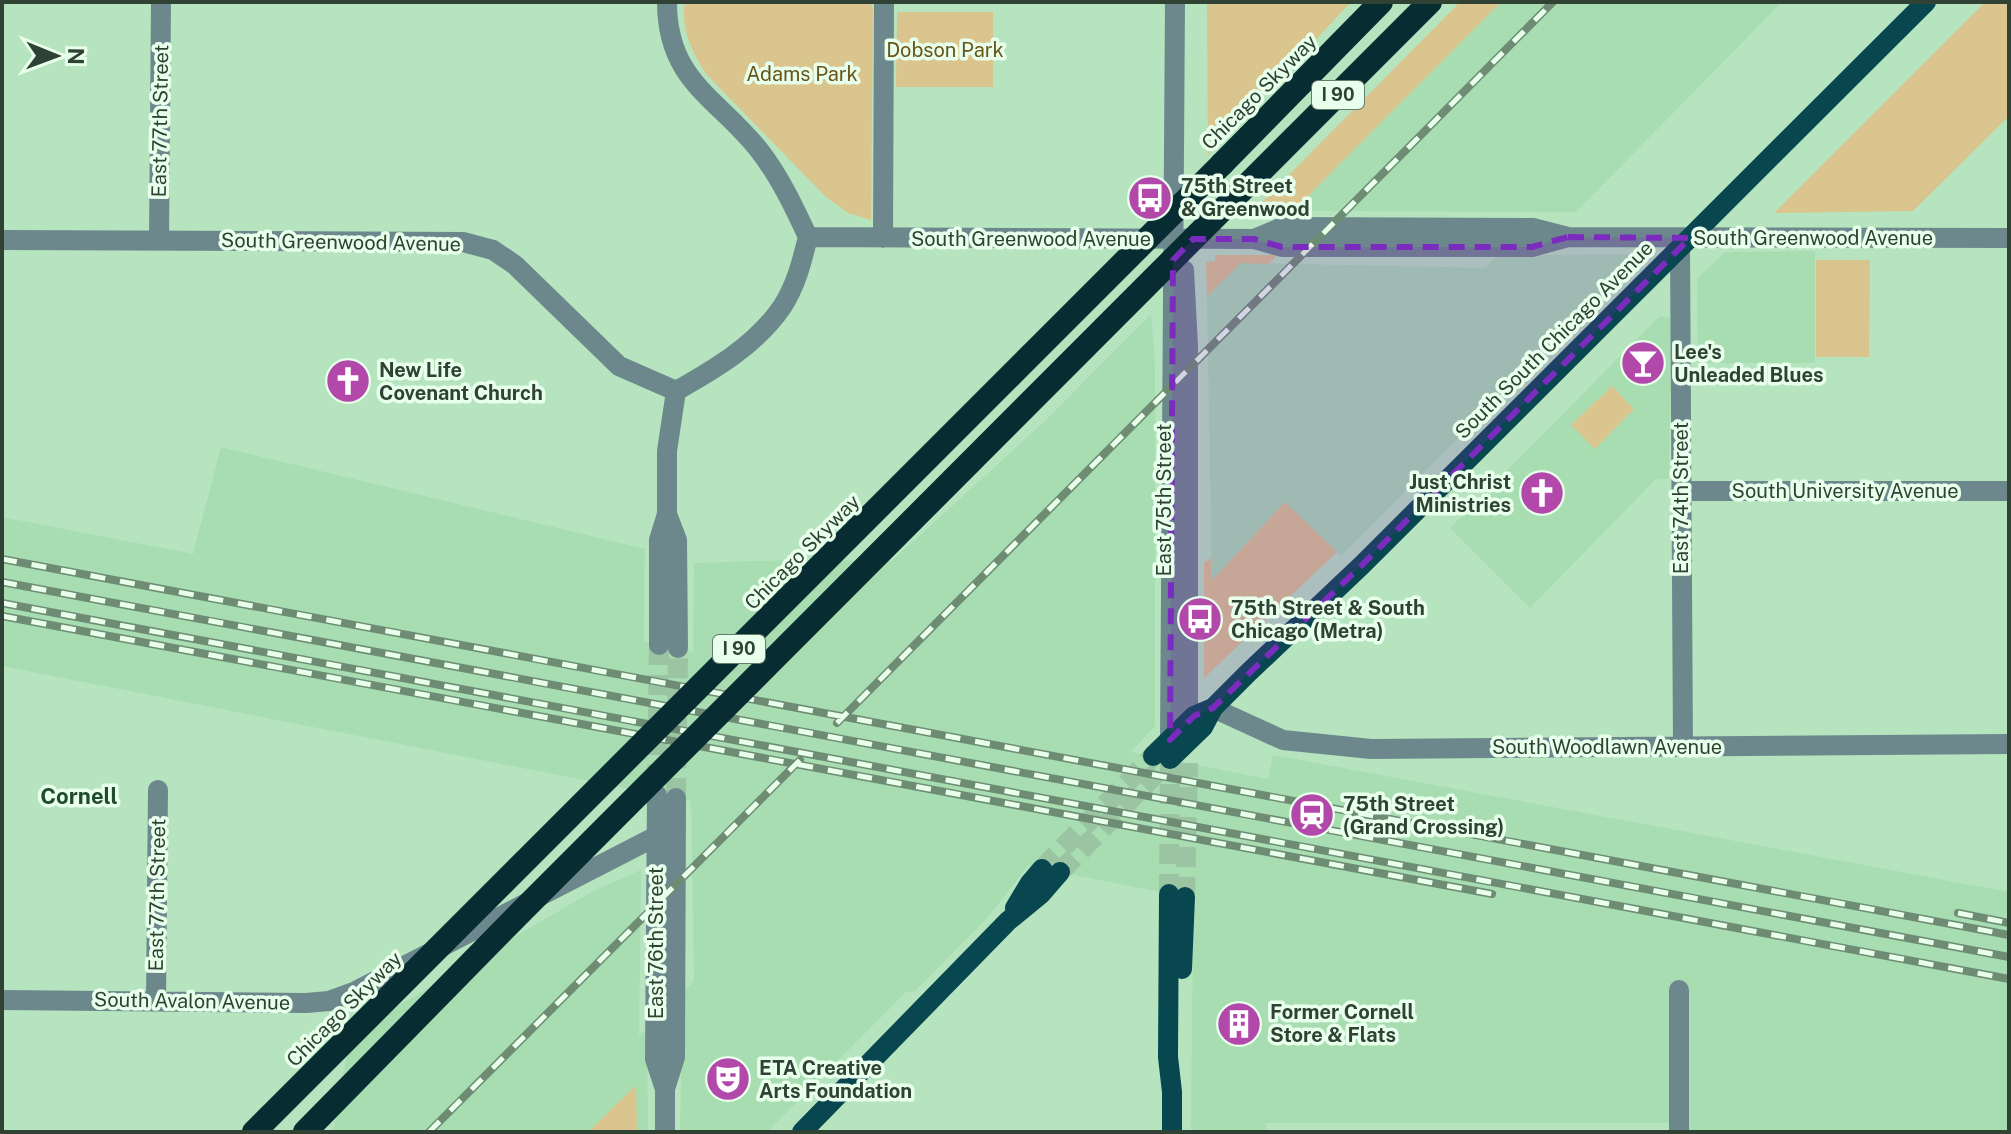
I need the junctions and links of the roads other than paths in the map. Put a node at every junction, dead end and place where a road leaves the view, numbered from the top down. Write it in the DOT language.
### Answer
graph roads {
  1 [pos="161,2"];
  2 [pos="667,2"];
  3 [pos="884,2"];
  4 [pos="1175,2"];
  5 [pos="1381,2"];
  6 [pos="1430,2"];
  7 [pos="1926,2"];
  8 [pos="808,237"];
  9 [pos="883,238"];
  10 [pos="2009,238"];
  11 [pos="1175,239"];
  12 [pos="2,240"];
  13 [pos="159,240"];
  14 [pos="1685,243"];
  15 [pos="676,391"];
  16 [pos="1681,491"];
  17 [pos="2009,491"];
  18 [pos="669,646"];
  19 [pos="1213,708"];
  20 [pos="2009,744"];
  21 [pos="1176,747"];
  22 [pos="1683,747"];
  23 [pos="158,790"];
  24 [pos="676,826"];
  25 [pos="657,836"];
  26 [pos="1051,870"];
  27 [pos="1177,896"];
  28 [pos="1679,990"];
  29 [pos="2,1000"];
  30 [pos="156,1000"];
  31 [pos="665,1089"];
  32 [pos="254,1132"];
  33 [pos="305,1132"];
  34 [pos="665,1132"];
  35 [pos="802,1132"];
  36 [pos="1172,1132"];
  37 [pos="1679,1132"];
  1 -- 13 [label="street, East 77th Street"];
  2 -- 8 [label="street"];
  3 -- 9 [label="street"];
  4 -- 11 [label="street, East 75th Street"];
  5 -- 32 [label="highway, Chicago Skyway / I 90, bridge"];
  6 -- 33 [label="highway, I 90, bridge"];
  7 -- 14 [label="main road, South South Chicago Avenue"];
  8 -- 9 [label="street, South Greenwood Avenue"];
  8 -- 15 [label="street"];
  9 -- 11 [label="street, South Greenwood Avenue"];
  10 -- 14 [label="street, South Greenwood Avenue"];
  11 -- 14 [label="street, South Greenwood Avenue"];
  11 -- 21 [label="street, East 75th Street"];
  12 -- 13 [label="street, South Greenwood Avenue"];
  13 -- 15 [label="street, South Greenwood Avenue"];
  14 -- 16 [label="street, East 74th Street"];
  14 -- 19 [label="main road, South South Chicago Avenue"];
  15 -- 18 [label="street"];
  16 -- 17 [label="street, South University Avenue"];
  16 -- 22 [label="street, East 74th Street"];
  19 -- 21 [label="main road, South South Chicago Avenue"];
  19 -- 22 [label="street, South Woodlawn Avenue"];
  20 -- 22 [label="street, South Woodlawn Avenue"];
  23 -- 30 [label="street, East 77th Street"];
  24 -- 25 [label="street, South Avalon Avenue"];
  24 -- 25 [label="street, East 76th Street"];
  24 -- 31 [label="street, East 76th Street"];
  25 -- 30 [label="street, South Avalon Avenue"];
  25 -- 31 [label="street, East 76th Street"];
  26 -- 35 [label="main road"];
  27 -- 36 [label="main road"];
  28 -- 37 [label="street"];
  29 -- 30 [label="street, South Avalon Avenue"];
  31 -- 34 [label="street, East 76th Street"];
}
